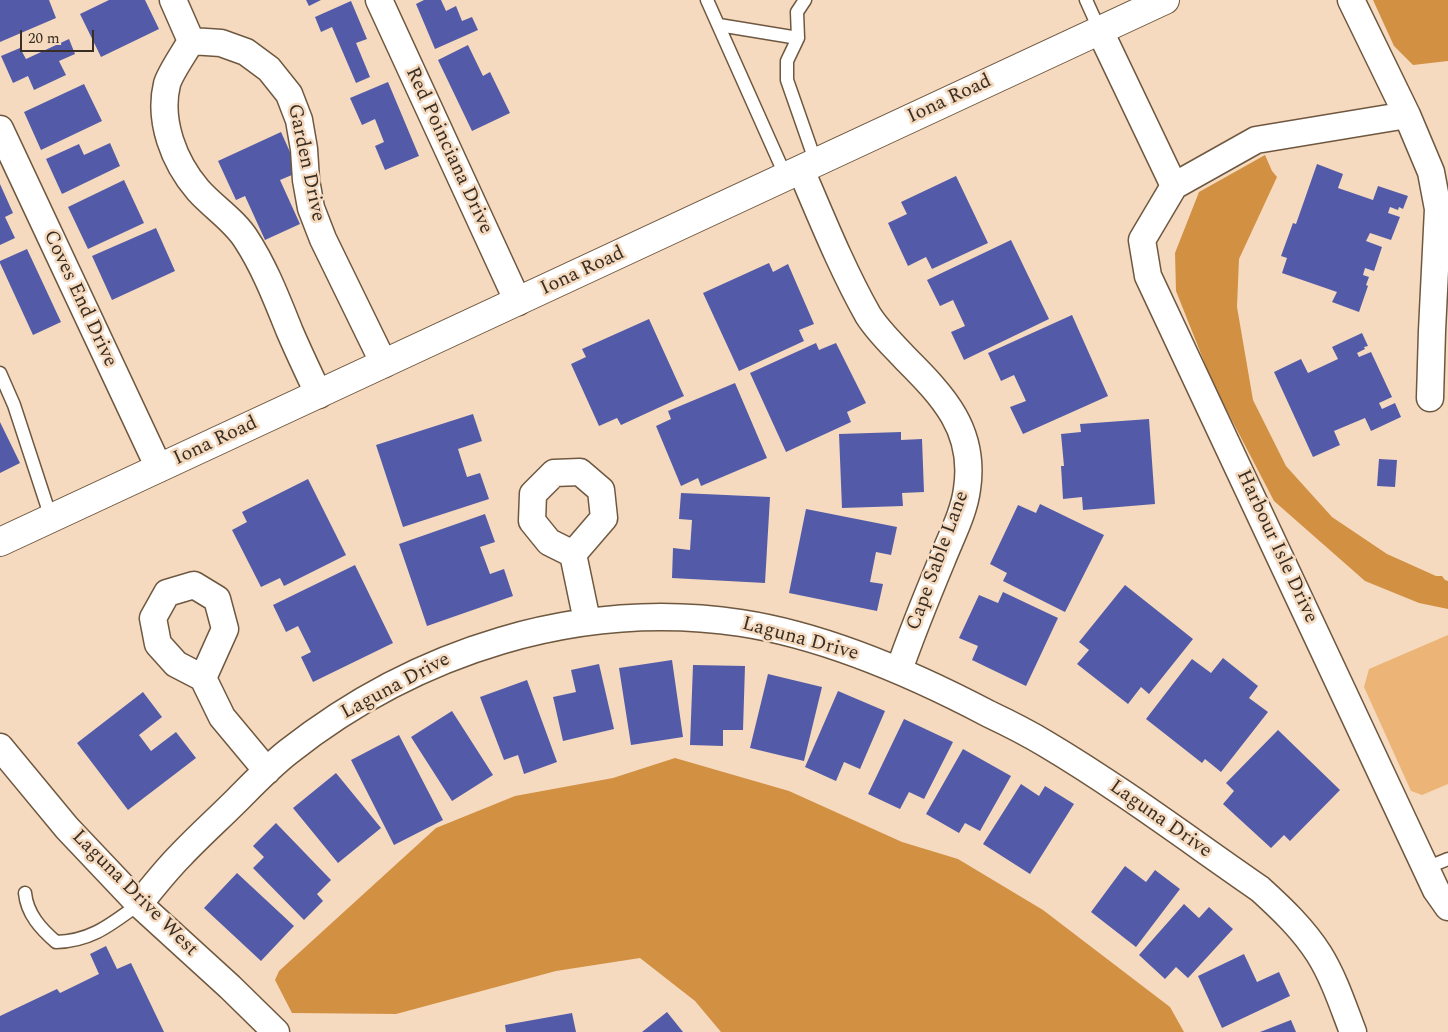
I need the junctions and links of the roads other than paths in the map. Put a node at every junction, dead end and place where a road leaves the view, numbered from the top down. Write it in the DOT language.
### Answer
graph roads {
  1 [pos="173,0"];
  2 [pos="378,0"];
  3 [pos="707,0"];
  4 [pos="805,0"];
  5 [pos="1086,0"];
  6 [pos="1166,0"];
  7 [pos="1351,0"];
  8 [pos="719,25"];
  9 [pos="1100,30"];
  10 [pos="798,38"];
  11 [pos="191,40"];
  12 [pos="1407,115"];
  13 [pos="0,129"];
  14 [pos="801,170"];
  15 [pos="1174,186"];
  16 [pos="1443,209"];
  17 [pos="518,302"];
  18 [pos="1440,338"];
  19 [pos="384,364"];
  20 [pos="0,373"];
  21 [pos="319,394"];
  22 [pos="1430,398"];
  23 [pos="159,468"];
  24 [pos="51,518"];
  25 [pos="0,542"];
  26 [pos="573,554"];
  27 [pos="587,621"];
  28 [pos="899,670"];
  29 [pos="203,678"];
  30 [pos="1,751"];
  31 [pos="267,771"];
  32 [pos="1437,864"];
  33 [pos="25,893"];
  34 [pos="139,904"];
  35 [pos="1448,907"];
  36 [pos="276,1032"];
  37 [pos="1353,1032"];
  1 -- 11 [label="street"];
  2 -- 17 [label="street, Red Poinciana Drive"];
  3 -- 8 [label="lane"];
  4 -- 10 [label="lane"];
  5 -- 9 [label="lane"];
  6 -- 9 [label="street, Iona Road"];
  7 -- 12 [label="street"];
  8 -- 10 [label="lane"];
  8 -- 14 [label="lane"];
  9 -- 14 [label="street, Iona Road"];
  9 -- 15 [label="street"];
  10 -- 14 [label="lane"];
  11 -- 19 [label="street, Garden Drive"];
  11 -- 21 [label="street"];
  12 -- 15 [label="street"];
  12 -- 16 [label="street"];
  13 -- 23 [label="street, Coves End Drive"];
  14 -- 17 [label="street, Iona Road"];
  14 -- 28 [label="street, Cape Sable Lane"];
  15 -- 32 [label="street, Harbour Isle Drive"];
  16 -- 18 [label="street"];
  17 -- 19 [label="street, Iona Road"];
  18 -- 22 [label="street"];
  19 -- 21 [label="street, Iona Road"];
  20 -- 24 [label="lane"];
  21 -- 23 [label="street, Iona Road"];
  23 -- 24 [label="street, Iona Road"];
  24 -- 25 [label="street, Iona Road"];
  26 -- 27 [label="street"];
  27 -- 28 [label="street, Laguna Drive"];
  27 -- 31 [label="street, Laguna Drive"];
  28 -- 37 [label="street, Laguna Drive"];
  29 -- 31 [label="street"];
  30 -- 34 [label="street, Laguna Drive West"];
  31 -- 34 [label="street, Laguna Drive"];
  32 -- 35 [label="street, Harbour Isle Drive"];
  33 -- 34 [label="lane"];
  34 -- 36 [label="street, Laguna Drive West"];
}
